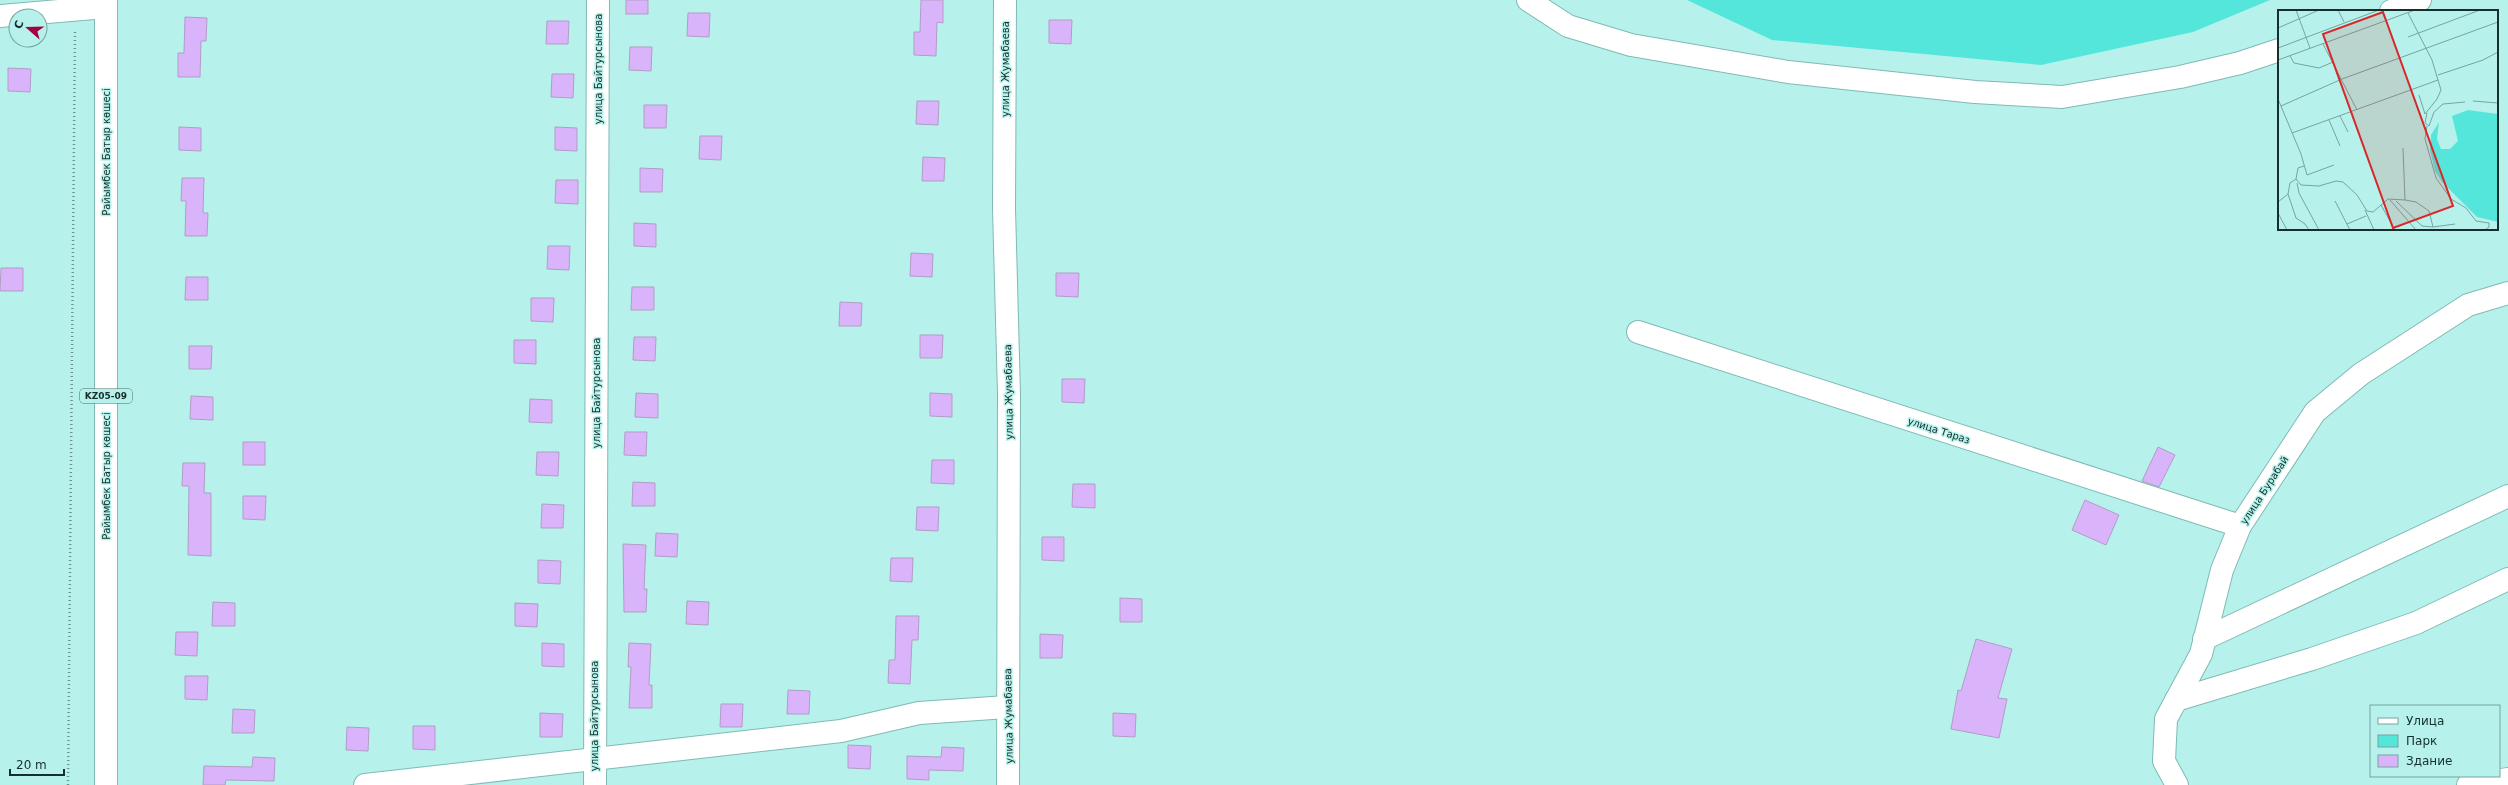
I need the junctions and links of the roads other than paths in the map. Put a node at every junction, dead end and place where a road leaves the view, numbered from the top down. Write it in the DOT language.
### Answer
graph roads {
  1 [pos="598,0"];
  2 [pos="1005,0"];
  3 [pos="1528,0"];
  4 [pos="2420,0"];
  5 [pos="106,3"];
  6 [pos="2394,10"];
  7 [pos="0,16"];
  8 [pos="2278,50"];
  9 [pos="2508,293"];
  10 [pos="1638,332"];
  11 [pos="2508,496"];
  12 [pos="2240,526"];
  13 [pos="2508,579"];
  14 [pos="2204,639"];
  15 [pos="2176,700"];
  16 [pos="1007,707"];
  17 [pos="594,758"];
  18 [pos="2508,779"];
  19 [pos="106,785"];
  20 [pos="365,785"];
  21 [pos="595,785"];
  22 [pos="1008,785"];
  23 [pos="2177,785"];
  24 [pos="2468,785"];
  1 -- 17 [label="street, улица Байтурсынова"];
  2 -- 16 [label="street, улица Жумабаева"];
  3 -- 8 [label="street"];
  4 -- 6 [label="street"];
  5 -- 7 [label="street"];
  5 -- 19 [label="street, Райымбек Батыр көшесі / KZ05-09"];
  9 -- 12 [label="street, улица Бурабай"];
  10 -- 12 [label="street, улица Тараз"];
  11 -- 14 [label="street"];
  12 -- 14 [label="street, улица Бурабай"];
  13 -- 15 [label="street"];
  14 -- 15 [label="street, улица Бурабай"];
  15 -- 23 [label="street, улица Бурабай"];
  16 -- 17 [label="street"];
  16 -- 22 [label="street, улица Жумабаева"];
  17 -- 20 [label="street"];
  17 -- 21 [label="street, улица Байтурсынова"];
  18 -- 24 [label="street"];
}
